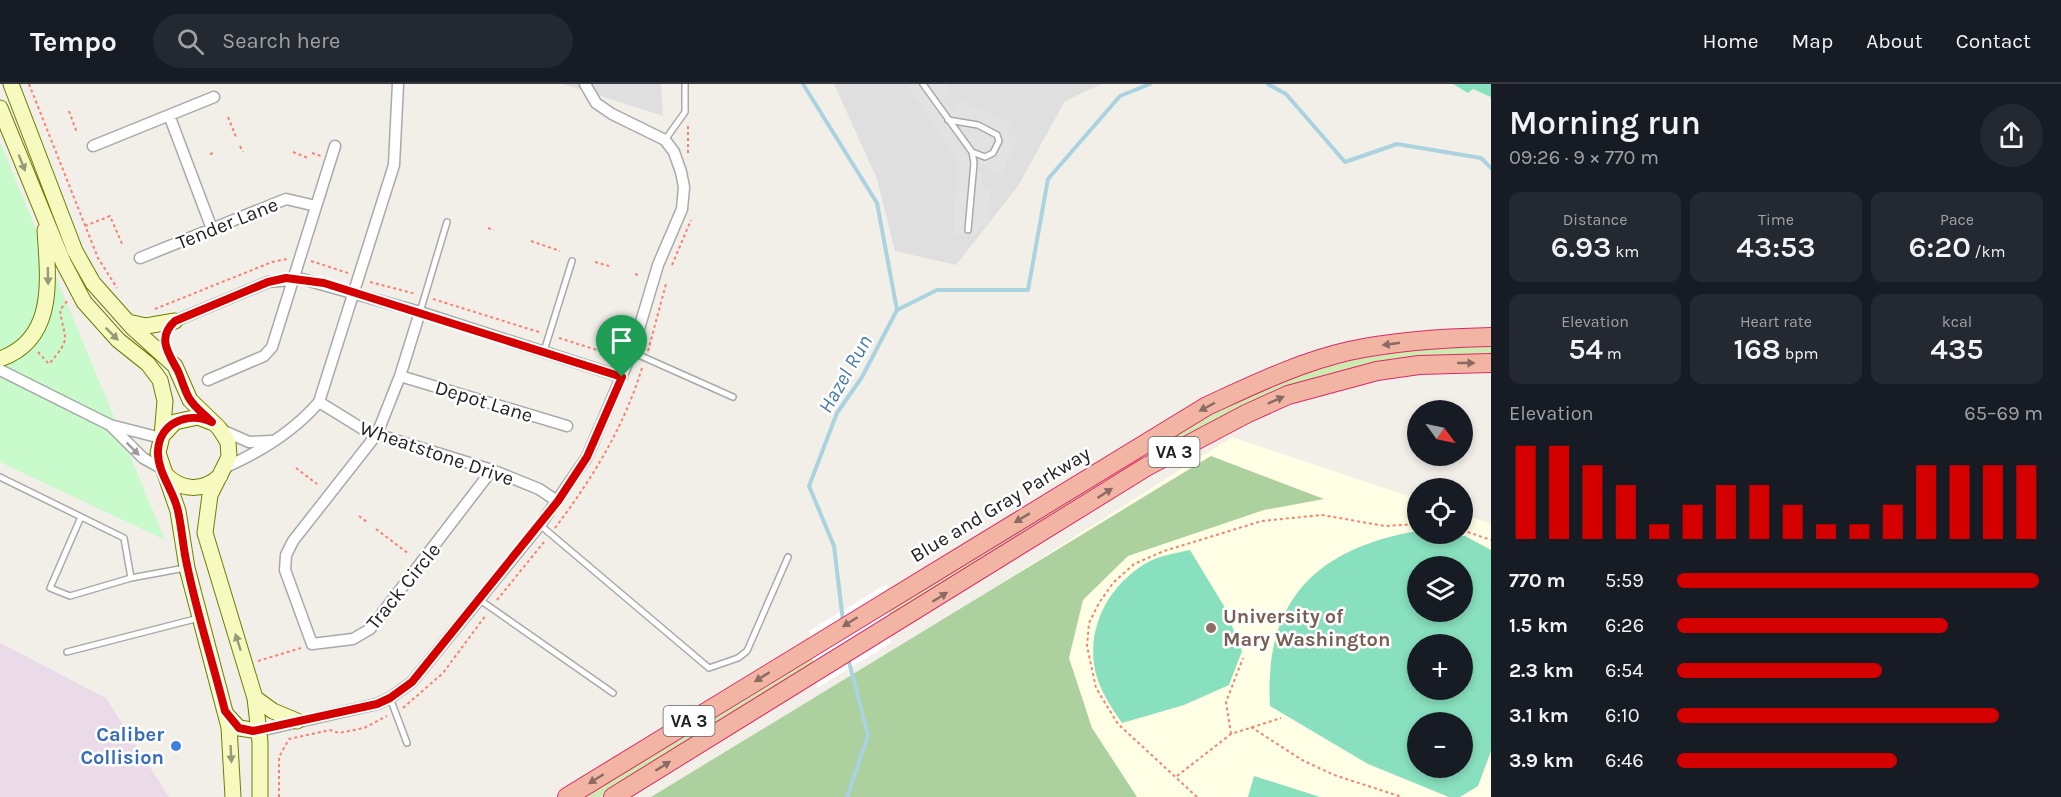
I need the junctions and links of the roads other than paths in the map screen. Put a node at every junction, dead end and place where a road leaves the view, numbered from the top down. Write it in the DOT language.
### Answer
graph roads {
  1 [pos="11,84"];
  2 [pos="398,84"];
  3 [pos="585,84"];
  4 [pos="685,84"];
  5 [pos="923,84"];
  6 [pos="214,97"];
  7 [pos="0,108"];
  8 [pos="169,115"];
  9 [pos="948,120"];
  10 [pos="665,140"];
  11 [pos="93,146"];
  12 [pos="335,146"];
  13 [pos="972,152"];
  14 [pos="316,206"];
  15 [pos="45,218"];
  16 [pos="447,222"];
  17 [pos="212,229"];
  18 [pos="968,230"];
  19 [pos="140,258"];
  20 [pos="572,261"];
  21 [pos="294,278"];
  22 [pos="355,293"];
  23 [pos="420,312"];
  24 [pos="126,321"];
  25 [pos="175,321"];
  26 [pos="1491,337"];
  27 [pos="544,351"];
  28 [pos="627,355"];
  29 [pos="168,358"];
  30 [pos="0,359"];
  31 [pos="1491,363"];
  32 [pos="0,370"];
  33 [pos="400,376"];
  34 [pos="622,377"];
  35 [pos="208,380"];
  36 [pos="733,397"];
  37 [pos="319,402"];
  38 [pos="110,425"];
  39 [pos="215,425"];
  40 [pos="567,426"];
  41 [pos="377,434"];
  42 [pos="161,437"];
  43 [pos="272,441"];
  44 [pos="162,470"];
  45 [pos="492,470"];
  46 [pos="223,472"];
  47 [pos="0,477"];
  48 [pos="558,501"];
  49 [pos="81,517"];
  50 [pos="540,525"];
  51 [pos="788,557"];
  52 [pos="187,568"];
  53 [pos="131,578"];
  54 [pos="480,600"];
  55 [pos="201,617"];
  56 [pos="67,652"];
  57 [pos="613,693"];
  58 [pos="255,698"];
  59 [pos="390,698"];
  60 [pos="225,711"];
  61 [pos="297,721"];
  62 [pos="260,731"];
  63 [pos="407,743"];
  64 [pos="233,797"];
  65 [pos="260,797"];
  66 [pos="567,797"];
  67 [pos="613,797"];
  1 -- 24 [label="main road"];
  2 -- 22 [label="street"];
  3 -- 10 [label="street"];
  4 -- 10 [label="lane"];
  5 -- 9 [label="lane"];
  6 -- 8 [label="street"];
  7 -- 15 [label="main road, one-way"];
  8 -- 11 [label="street"];
  8 -- 17 [label="street"];
  9 -- 13 [label="lane"];
  9 -- 13 [label="lane"];
  10 -- 28 [label="street"];
  12 -- 14 [label="street"];
  13 -- 18 [label="lane"];
  14 -- 17 [label="street, Tender Lane"];
  14 -- 21 [label="street"];
  15 -- 30 [label="main road, one-way"];
  15 -- 42 [label="main road, one-way"];
  16 -- 23 [label="lane"];
  17 -- 19 [label="street, Tender Lane"];
  20 -- 27 [label="lane"];
  21 -- 22 [label="street"];
  21 -- 25 [label="street"];
  21 -- 35 [label="street"];
  22 -- 23 [label="street"];
  22 -- 37 [label="street"];
  23 -- 27 [label="street"];
  23 -- 33 [label="street"];
  24 -- 25 [label="main road"];
  24 -- 29 [label="main road"];
  25 -- 29 [label="main road"];
  26 -- 66 [label="highway, Blue and Gray Parkway / VA 3, one-way"];
  27 -- 34 [label="street"];
  28 -- 34 [label="street"];
  28 -- 36 [label="lane"];
  29 -- 39 [label="main road"];
  67 -- 31 [label="highway, VA 3, one-way"];
  32 -- 38 [label="street"];
  33 -- 40 [label="street, Depot Lane"];
  33 -- 41 [label="street"];
  34 -- 48 [label="street"];
  37 -- 41 [label="street, Wheatstone Drive"];
  37 -- 43 [label="street"];
  38 -- 42 [label="street"];
  38 -- 44 [label="street, one-way"];
  39 -- 42 [label="main road"];
  39 -- 43 [label="street"];
  39 -- 46 [label="main road"];
  41 -- 45 [label="street, Wheatstone Drive"];
  41 -- 45 [label="street, Track Circle"];
  42 -- 44 [label="main road"];
  43 -- 46 [label="street"];
  44 -- 46 [label="main road"];
  44 -- 52 [label="main road"];
  45 -- 48 [label="street, Wheatstone Drive"];
  58 -- 46 [label="main road, one-way"];
  47 -- 49 [label="lane"];
  48 -- 50 [label="street"];
  49 -- 53 [label="lane"];
  49 -- 53 [label="lane"];
  50 -- 51 [label="lane"];
  50 -- 54 [label="street"];
  52 -- 53 [label="lane"];
  52 -- 55 [label="main road"];
  54 -- 57 [label="lane"];
  54 -- 59 [label="street"];
  55 -- 56 [label="lane"];
  55 -- 60 [label="main road"];
  58 -- 61 [label="main road"];
  58 -- 62 [label="main road"];
  59 -- 61 [label="street"];
  59 -- 63 [label="lane"];
  60 -- 62 [label="main road"];
  60 -- 64 [label="main road, one-way"];
  61 -- 62 [label="street"];
  62 -- 65 [label="main road"];
}
